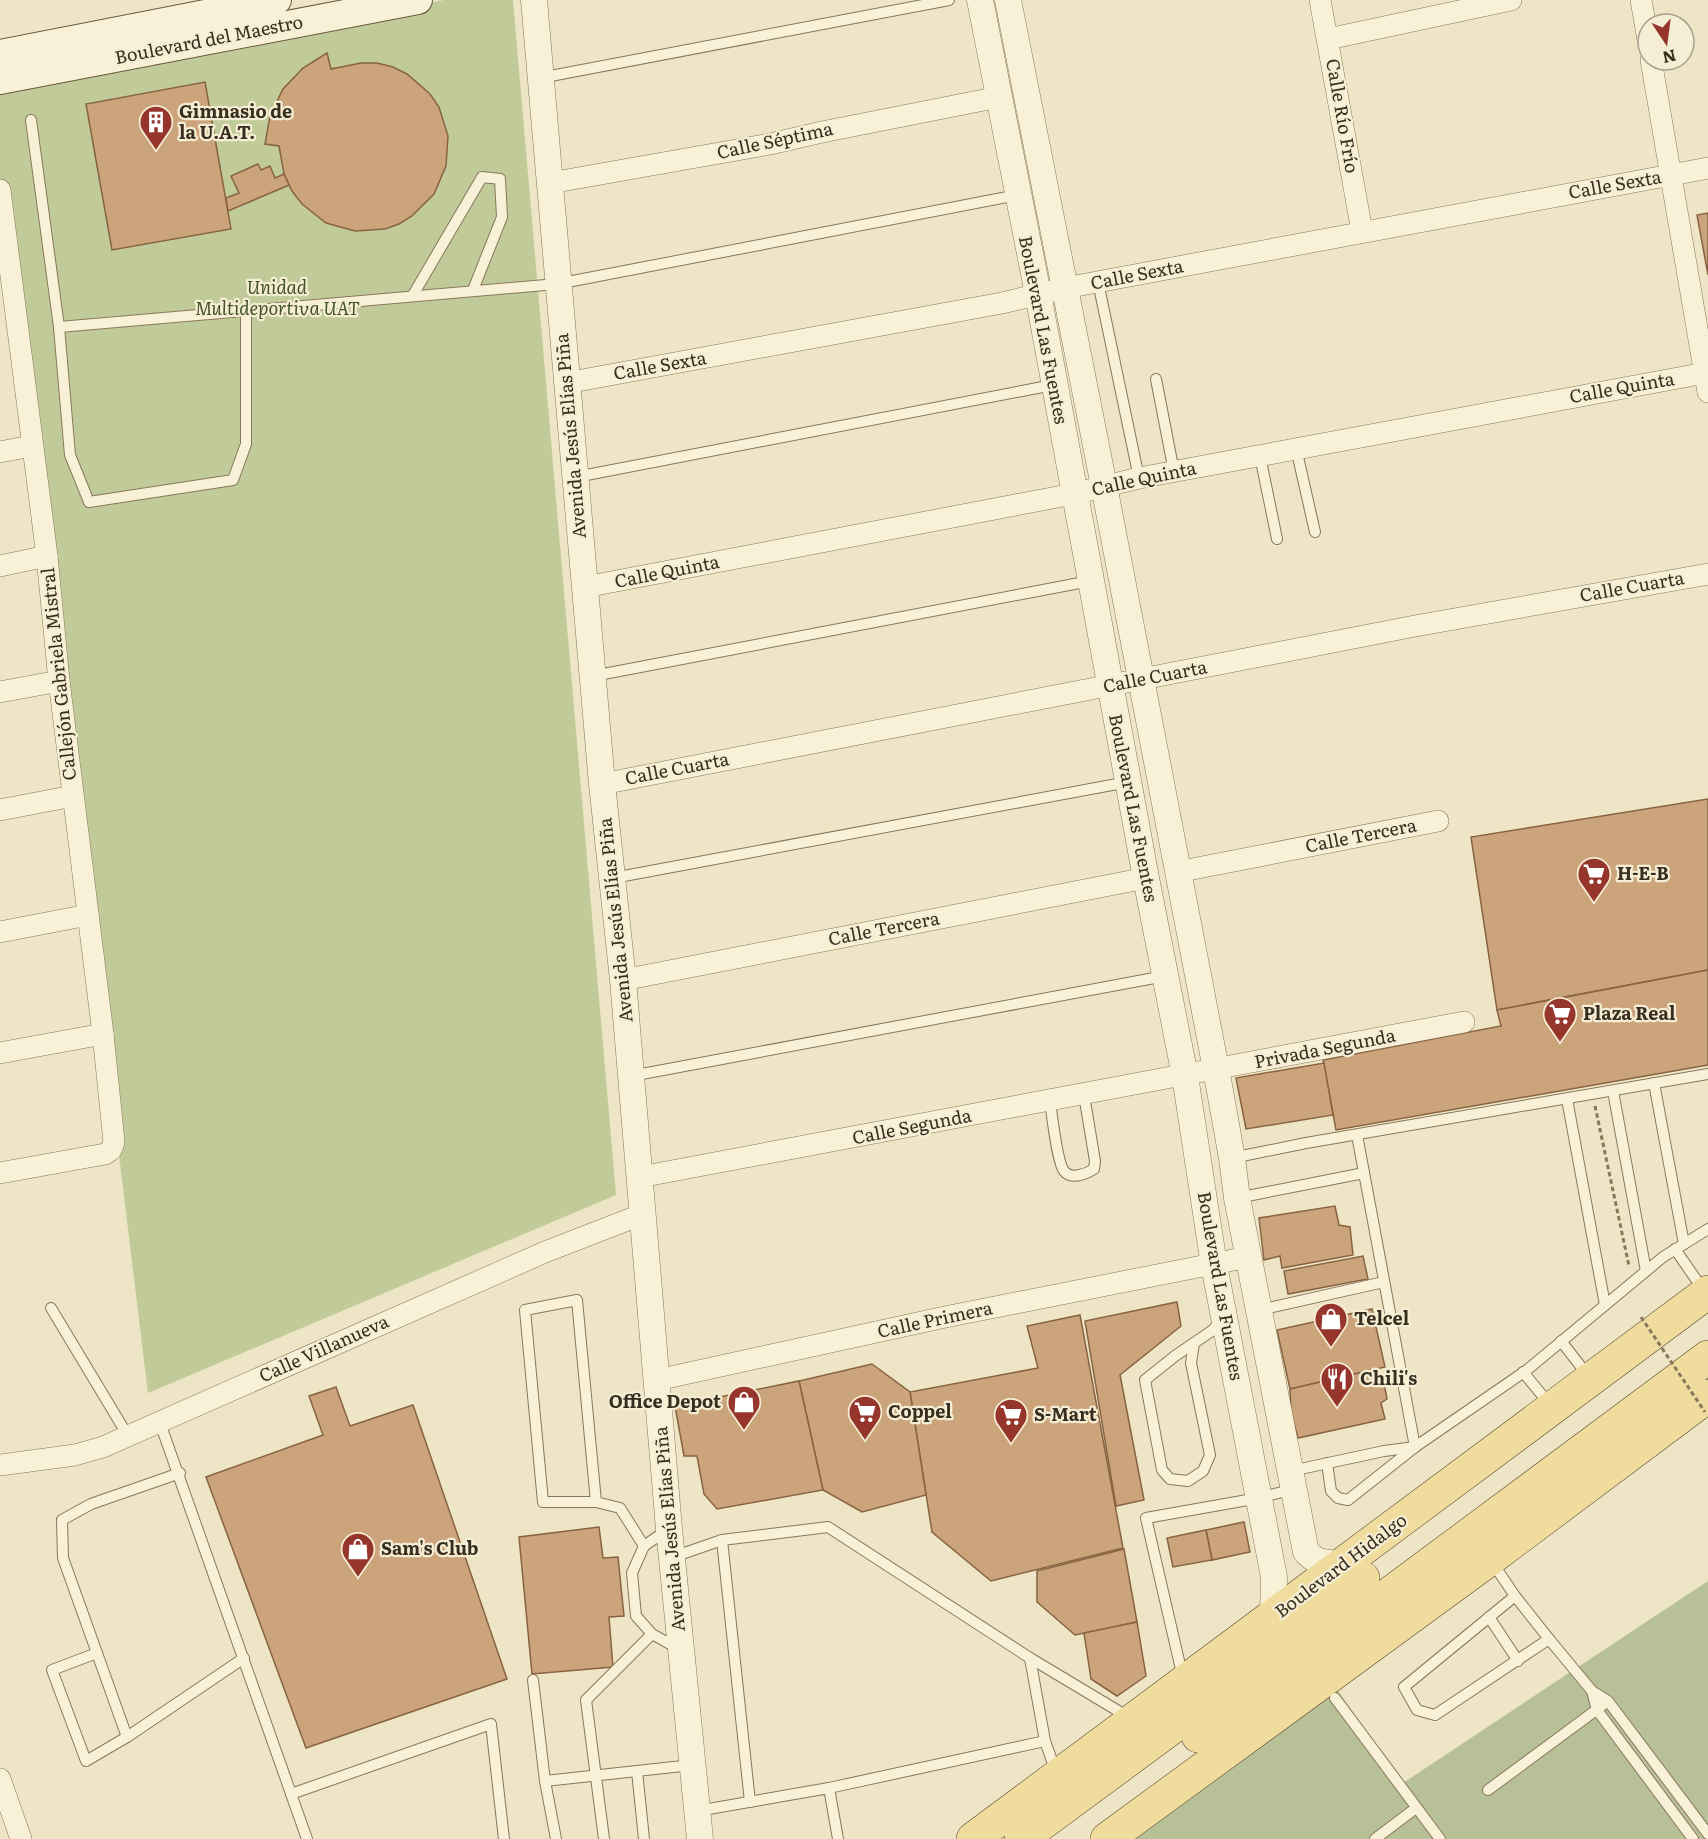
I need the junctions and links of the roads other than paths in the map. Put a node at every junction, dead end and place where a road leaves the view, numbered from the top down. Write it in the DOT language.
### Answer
graph roads {
  1 [pos="278,0"];
  2 [pos="418,0"];
  3 [pos="534,0"];
  4 [pos="949,0"];
  5 [pos="980,0"];
  6 [pos="1008,0"];
  7 [pos="1320,0"];
  8 [pos="1511,0"];
  9 [pos="1328,39"];
  10 [pos="0,54"];
  11 [pos="1653,72"];
  12 [pos="540,78"];
  13 [pos="0,80"];
  14 [pos="999,97"];
  15 [pos="31,120"];
  16 [pos="1708,168"];
  17 [pos="1671,175"];
  18 [pos="550,183"];
  19 [pos="1018,195"];
  20 [pos="1,201"];
  21 [pos="1362,231"];
  22 [pos="1098,282"];
  23 [pos="557,284"];
  24 [pos="1065,288"];
  25 [pos="473,290"];
  26 [pos="1038,294"];
  27 [pos="413,295"];
  28 [pos="246,310"];
  29 [pos="9,324"];
  30 [pos="59,327"];
  31 [pos="1156,379"];
  32 [pos="566,383"];
  33 [pos="1706,383"];
  34 [pos="1053,385"];
  35 [pos="31,446"];
  36 [pos="1296,448"];
  37 [pos="0,452"];
  38 [pos="1260,456"];
  39 [pos="1174,472"];
  40 [pos="576,478"];
  41 [pos="1139,478"];
  42 [pos="1104,486"];
  43 [pos="1073,494"];
  44 [pos="1315,532"];
  45 [pos="1277,539"];
  46 [pos="47,556"];
  47 [pos="0,566"];
  48 [pos="1708,574"];
  49 [pos="1090,581"];
  50 [pos="585,587"];
  51 [pos="592,676"];
  52 [pos="1141,680"];
  53 [pos="59,681"];
  54 [pos="1110,687"];
  55 [pos="0,692"];
  56 [pos="1128,782"];
  57 [pos="602,784"];
  58 [pos="73,796"];
  59 [pos="0,810"];
  60 [pos="1438,821"];
  61 [pos="1177,872"];
  62 [pos="612,878"];
  63 [pos="1146,878"];
  64 [pos="88,915"];
  65 [pos="0,932"];
  66 [pos="1165,976"];
  67 [pos="623,980"];
  68 [pos="1464,1022"];
  69 [pos="103,1034"];
  70 [pos="0,1053"];
  71 [pos="1216,1070"];
  72 [pos="1708,1074"];
  73 [pos="631,1076"];
  74 [pos="1185,1076"];
  75 [pos="1654,1083"];
  76 [pos="1613,1090"];
  77 [pos="1084,1095"];
  78 [pos="1567,1099"];
  79 [pos="1050,1101"];
  80 [pos="1357,1135"];
  81 [pos="1232,1158"];
  82 [pos="0,1173"];
  83 [pos="1364,1173"];
  84 [pos="640,1177"];
  85 [pos="1237,1198"];
  86 [pos="643,1214"];
  87 [pos="1708,1229"];
  88 [pos="1679,1247"];
  89 [pos="1248,1257"];
  90 [pos="1214,1265"];
  91 [pos="1646,1271"];
  92 [pos="1384,1282"];
  93 [pos="1707,1302"];
  94 [pos="1605,1305"];
  95 [pos="51,1308"];
  96 [pos="1259,1310"];
  97 [pos="1224,1315"];
  98 [pos="1708,1336"];
  99 [pos="1561,1341"];
  100 [pos="1194,1343"];
  101 [pos="1267,1352"];
  102 [pos="1232,1357"];
  103 [pos="1708,1357"];
  104 [pos="1523,1372"];
  105 [pos="1592,1379"];
  106 [pos="657,1380"];
  107 [pos="1706,1404"];
  108 [pos="1553,1408"];
  109 [pos="160,1423"];
  110 [pos="128,1436"];
  111 [pos="1415,1447"];
  112 [pos="1327,1463"];
  113 [pos="0,1466"];
  114 [pos="180,1473"];
  115 [pos="1292,1480"];
  116 [pos="1520,1496"];
  117 [pos="1259,1498"];
  118 [pos="597,1502"];
  119 [pos="669,1529"];
  120 [pos="722,1540"];
  121 [pos="644,1546"];
  122 [pos="672,1558"];
  123 [pos="1490,1559"];
  124 [pos="1343,1565"];
  125 [pos="1515,1596"];
  126 [pos="1273,1617"];
  127 [pos="1489,1617"];
  128 [pos="652,1634"];
  129 [pos="1549,1639"];
  130 [pos="682,1650"];
  131 [pos="97,1653"];
  132 [pos="244,1658"];
  133 [pos="1030,1658"];
  134 [pos="1518,1661"];
  135 [pos="533,1680"];
  136 [pos="1592,1691"];
  137 [pos="1335,1698"];
  138 [pos="1204,1700"];
  139 [pos="1608,1701"];
  140 [pos="1597,1710"];
  141 [pos="1132,1719"];
  142 [pos="128,1737"];
  143 [pos="1046,1741"];
  144 [pos="692,1765"];
  145 [pos="637,1772"];
  146 [pos="597,1776"];
  147 [pos="1058,1777"];
  148 [pos="0,1779"];
  149 [pos="545,1781"];
  150 [pos="828,1788"];
  151 [pos="1488,1790"];
  152 [pos="291,1794"];
  153 [pos="750,1802"];
  154 [pos="1416,1808"];
  155 [pos="697,1811"];
  156 [pos="1708,1834"];
  157 [pos="1113,1837"];
  158 [pos="21,1839"];
  159 [pos="307,1839"];
  160 [pos="504,1839"];
  161 [pos="556,1839"];
  162 [pos="604,1839"];
  163 [pos="644,1839"];
  164 [pos="700,1839"];
  165 [pos="838,1839"];
  166 [pos="973,1839"];
  167 [pos="1021,1839"];
  168 [pos="1059,1839"];
  169 [pos="1375,1839"];
  170 [pos="1440,1839"];
  171 [pos="1693,1839"];
  1 -- 10 [label="main road, Boulevard del Maestro"];
  2 -- 13 [label="main road, Boulevard del Maestro"];
  3 -- 12 [label="street, Avenida Jesús Elías Piña"];
  4 -- 12 [label="lane"];
  5 -- 14 [label="street, Boulevard Las Fuentes"];
  6 -- 24 [label="street, Boulevard Las Fuentes"];
  7 -- 9 [label="street, Calle Río Frío"];
  8 -- 9 [label="street"];
  9 -- 21 [label="street, Calle Río Frío"];
  11 -- 17 [label="street"];
  12 -- 18 [label="street, Avenida Jesús Elías Piña"];
  14 -- 18 [label="street, Calle Séptima"];
  14 -- 19 [label="street, Boulevard Las Fuentes"];
  15 -- 30 [label="lane"];
  16 -- 17 [label="street, Calle Sexta"];
  17 -- 21 [label="street, Calle Sexta"];
  17 -- 33 [label="street"];
  18 -- 23 [label="street, Avenida Jesús Elías Piña"];
  19 -- 23 [label="lane"];
  19 -- 26 [label="street, Boulevard Las Fuentes"];
  20 -- 29 [label="street, Callejón Gabriela Mistral"];
  21 -- 22 [label="street, Calle Sexta"];
  22 -- 24 [label="street, Calle Sexta"];
  22 -- 41 [label="lane"];
  23 -- 25 [label="lane"];
  23 -- 32 [label="street, Avenida Jesús Elías Piña"];
  24 -- 26 [label="street, Calle Sexta"];
  24 -- 42 [label="street, Boulevard Las Fuentes"];
  25 -- 27 [label="lane"];
  25 -- 27 [label="lane"];
  26 -- 32 [label="street, Calle Sexta"];
  26 -- 34 [label="street, Boulevard Las Fuentes"];
  27 -- 28 [label="lane"];
  28 -- 30 [label="lane"];
  28 -- 30 [label="lane"];
  29 -- 35 [label="street, Callejón Gabriela Mistral"];
  31 -- 39 [label="lane"];
  32 -- 40 [label="street, Avenida Jesús Elías Piña"];
  33 -- 36 [label="street, Calle Quinta"];
  34 -- 40 [label="lane"];
  34 -- 43 [label="street, Boulevard Las Fuentes"];
  35 -- 37 [label="street"];
  35 -- 46 [label="street, Callejón Gabriela Mistral"];
  36 -- 38 [label="street, Calle Quinta"];
  36 -- 44 [label="lane"];
  38 -- 39 [label="street, Calle Quinta"];
  38 -- 45 [label="lane"];
  39 -- 41 [label="street, Calle Quinta"];
  40 -- 50 [label="street, Avenida Jesús Elías Piña"];
  41 -- 42 [label="street, Calle Quinta"];
  42 -- 43 [label="street, Calle Quinta"];
  42 -- 52 [label="street, Boulevard Las Fuentes"];
  43 -- 49 [label="street, Boulevard Las Fuentes"];
  43 -- 50 [label="street, Calle Quinta"];
  46 -- 47 [label="street"];
  46 -- 53 [label="street, Callejón Gabriela Mistral"];
  48 -- 52 [label="street, Calle Cuarta"];
  49 -- 51 [label="lane"];
  49 -- 54 [label="street, Boulevard Las Fuentes"];
  50 -- 51 [label="street, Avenida Jesús Elías Piña"];
  51 -- 57 [label="street, Avenida Jesús Elías Piña"];
  52 -- 54 [label="street, Calle Cuarta"];
  52 -- 61 [label="street, Boulevard Las Fuentes"];
  53 -- 55 [label="street"];
  53 -- 58 [label="street, Callejón Gabriela Mistral"];
  54 -- 56 [label="street, Boulevard Las Fuentes"];
  54 -- 57 [label="street, Calle Cuarta"];
  56 -- 62 [label="lane"];
  56 -- 63 [label="street, Boulevard Las Fuentes"];
  57 -- 62 [label="street, Avenida Jesús Elías Piña"];
  58 -- 59 [label="street"];
  58 -- 64 [label="street, Callejón Gabriela Mistral"];
  60 -- 61 [label="street, Calle Tercera"];
  61 -- 71 [label="street, Boulevard Las Fuentes"];
  62 -- 67 [label="street, Avenida Jesús Elías Piña"];
  63 -- 66 [label="street, Boulevard Las Fuentes"];
  63 -- 67 [label="street, Calle Tercera"];
  64 -- 65 [label="street"];
  64 -- 69 [label="street, Callejón Gabriela Mistral"];
  66 -- 73 [label="lane"];
  66 -- 74 [label="street, Boulevard Las Fuentes"];
  67 -- 73 [label="street, Avenida Jesús Elías Piña"];
  68 -- 71 [label="street, Privada Segunda"];
  69 -- 70 [label="street"];
  69 -- 82 [label="street, Callejón Gabriela Mistral"];
  71 -- 74 [label="street, Privada Segunda"];
  71 -- 81 [label="street, Boulevard Las Fuentes"];
  72 -- 75 [label="lane"];
  73 -- 84 [label="street, Avenida Jesús Elías Piña"];
  74 -- 77 [label="street, Calle Segunda"];
  74 -- 90 [label="street, Boulevard Las Fuentes"];
  75 -- 76 [label="lane"];
  75 -- 88 [label="lane"];
  76 -- 78 [label="lane"];
  76 -- 91 [label="lane"];
  77 -- 79 [label="street, Calle Segunda"];
  77 -- 79 [label="lane"];
  78 -- 80 [label="lane"];
  78 -- 94 [label="lane"];
  79 -- 84 [label="street, Calle Segunda"];
  80 -- 81 [label="lane"];
  80 -- 83 [label="lane"];
  81 -- 85 [label="street, Boulevard Las Fuentes"];
  83 -- 85 [label="lane"];
  83 -- 92 [label="lane"];
  84 -- 86 [label="street, Avenida Jesús Elías Piña"];
  85 -- 89 [label="street, Boulevard Las Fuentes"];
  86 -- 106 [label="street, Avenida Jesús Elías Piña"];
  86 -- 109 [label="street, Calle Villanueva"];
  87 -- 88 [label="lane"];
  88 -- 91 [label="lane"];
  88 -- 93 [label="lane"];
  89 -- 90 [label="street, Calle Primera"];
  89 -- 96 [label="street, Boulevard Las Fuentes"];
  90 -- 97 [label="street, Boulevard Las Fuentes"];
  90 -- 106 [label="street, Calle Primera"];
  91 -- 94 [label="lane"];
  92 -- 96 [label="lane"];
  92 -- 111 [label="lane"];
  93 -- 105 [label="main road, Boulevard Hidalgo"];
  93 -- 138 [label="main road, Boulevard Hidalgo"];
  94 -- 99 [label="lane"];
  95 -- 110 [label="lane"];
  96 -- 101 [label="street, Boulevard Las Fuentes"];
  97 -- 100 [label="lane"];
  97 -- 102 [label="street, Boulevard Las Fuentes"];
  98 -- 116 [label="main road, Boulevard Hidalgo"];
  99 -- 104 [label="lane"];
  99 -- 105 [label="lane"];
  100 -- 100 [label="lane"];
  101 -- 102 [label="street"];
  101 -- 115 [label="street, Boulevard Las Fuentes"];
  102 -- 117 [label="street, Boulevard Las Fuentes"];
  103 -- 116 [label="main road, Boulevard Hidalgo"];
  104 -- 108 [label="lane"];
  104 -- 111 [label="lane"];
  105 -- 108 [label="main road, Boulevard Hidalgo"];
  106 -- 119 [label="street, Avenida Jesús Elías Piña"];
  107 -- 123 [label="main road"];
  108 -- 124 [label="main road, Boulevard Hidalgo"];
  109 -- 110 [label="street, Calle Villanueva"];
  109 -- 114 [label="lane"];
  110 -- 113 [label="street, Calle Villanueva"];
  111 -- 112 [label="lane"];
  111 -- 112 [label="lane"];
  112 -- 115 [label="lane"];
  114 -- 131 [label="lane"];
  114 -- 132 [label="lane"];
  115 -- 117 [label="lane"];
  115 -- 124 [label="street, Boulevard Las Fuentes"];
  116 -- 138 [label="main road, Boulevard Hidalgo"];
  117 -- 126 [label="street, Boulevard Las Fuentes"];
  117 -- 138 [label="lane"];
  118 -- 118 [label="lane"];
  118 -- 121 [label="lane"];
  119 -- 121 [label="lane"];
  119 -- 122 [label="street, Avenida Jesús Elías Piña"];
  120 -- 122 [label="lane"];
  120 -- 133 [label="lane"];
  120 -- 153 [label="lane"];
  121 -- 128 [label="lane"];
  122 -- 130 [label="street, Avenida Jesús Elías Piña"];
  123 -- 125 [label="lane"];
  123 -- 157 [label="main road"];
  124 -- 126 [label="main road, Boulevard Hidalgo"];
  125 -- 127 [label="lane"];
  125 -- 129 [label="lane"];
  126 -- 138 [label="main road, Boulevard Hidalgo"];
  127 -- 134 [label="lane"];
  127 -- 134 [label="lane"];
  128 -- 130 [label="lane"];
  128 -- 146 [label="lane"];
  129 -- 134 [label="lane"];
  129 -- 136 [label="lane"];
  130 -- 144 [label="street, Avenida Jesús Elías Piña"];
  131 -- 142 [label="lane"];
  131 -- 142 [label="lane"];
  132 -- 142 [label="lane"];
  132 -- 152 [label="lane"];
  133 -- 141 [label="lane"];
  133 -- 143 [label="lane"];
  135 -- 149 [label="lane"];
  136 -- 139 [label="lane"];
  136 -- 140 [label="lane"];
  137 -- 154 [label="lane"];
  138 -- 141 [label="main road, Boulevard Hidalgo"];
  138 -- 167 [label="main road, Boulevard Hidalgo"];
  138 -- 168 [label="main road, Boulevard Hidalgo"];
  139 -- 140 [label="lane"];
  139 -- 156 [label="lane"];
  140 -- 151 [label="lane"];
  140 -- 171 [label="lane"];
  141 -- 147 [label="main road, Boulevard Hidalgo"];
  143 -- 147 [label="lane"];
  143 -- 150 [label="lane"];
  144 -- 145 [label="lane"];
  144 -- 155 [label="street, Avenida Jesús Elías Piña"];
  145 -- 146 [label="lane"];
  145 -- 163 [label="lane"];
  146 -- 149 [label="lane"];
  146 -- 162 [label="lane"];
  147 -- 166 [label="main road, Boulevard Hidalgo"];
  148 -- 158 [label="street"];
  149 -- 161 [label="lane"];
  150 -- 153 [label="lane"];
  150 -- 165 [label="lane"];
  152 -- 159 [label="lane"];
  152 -- 160 [label="lane"];
  153 -- 155 [label="lane"];
  154 -- 169 [label="lane"];
  154 -- 170 [label="lane"];
  155 -- 164 [label="street, Avenida Jesús Elías Piña"];
}
